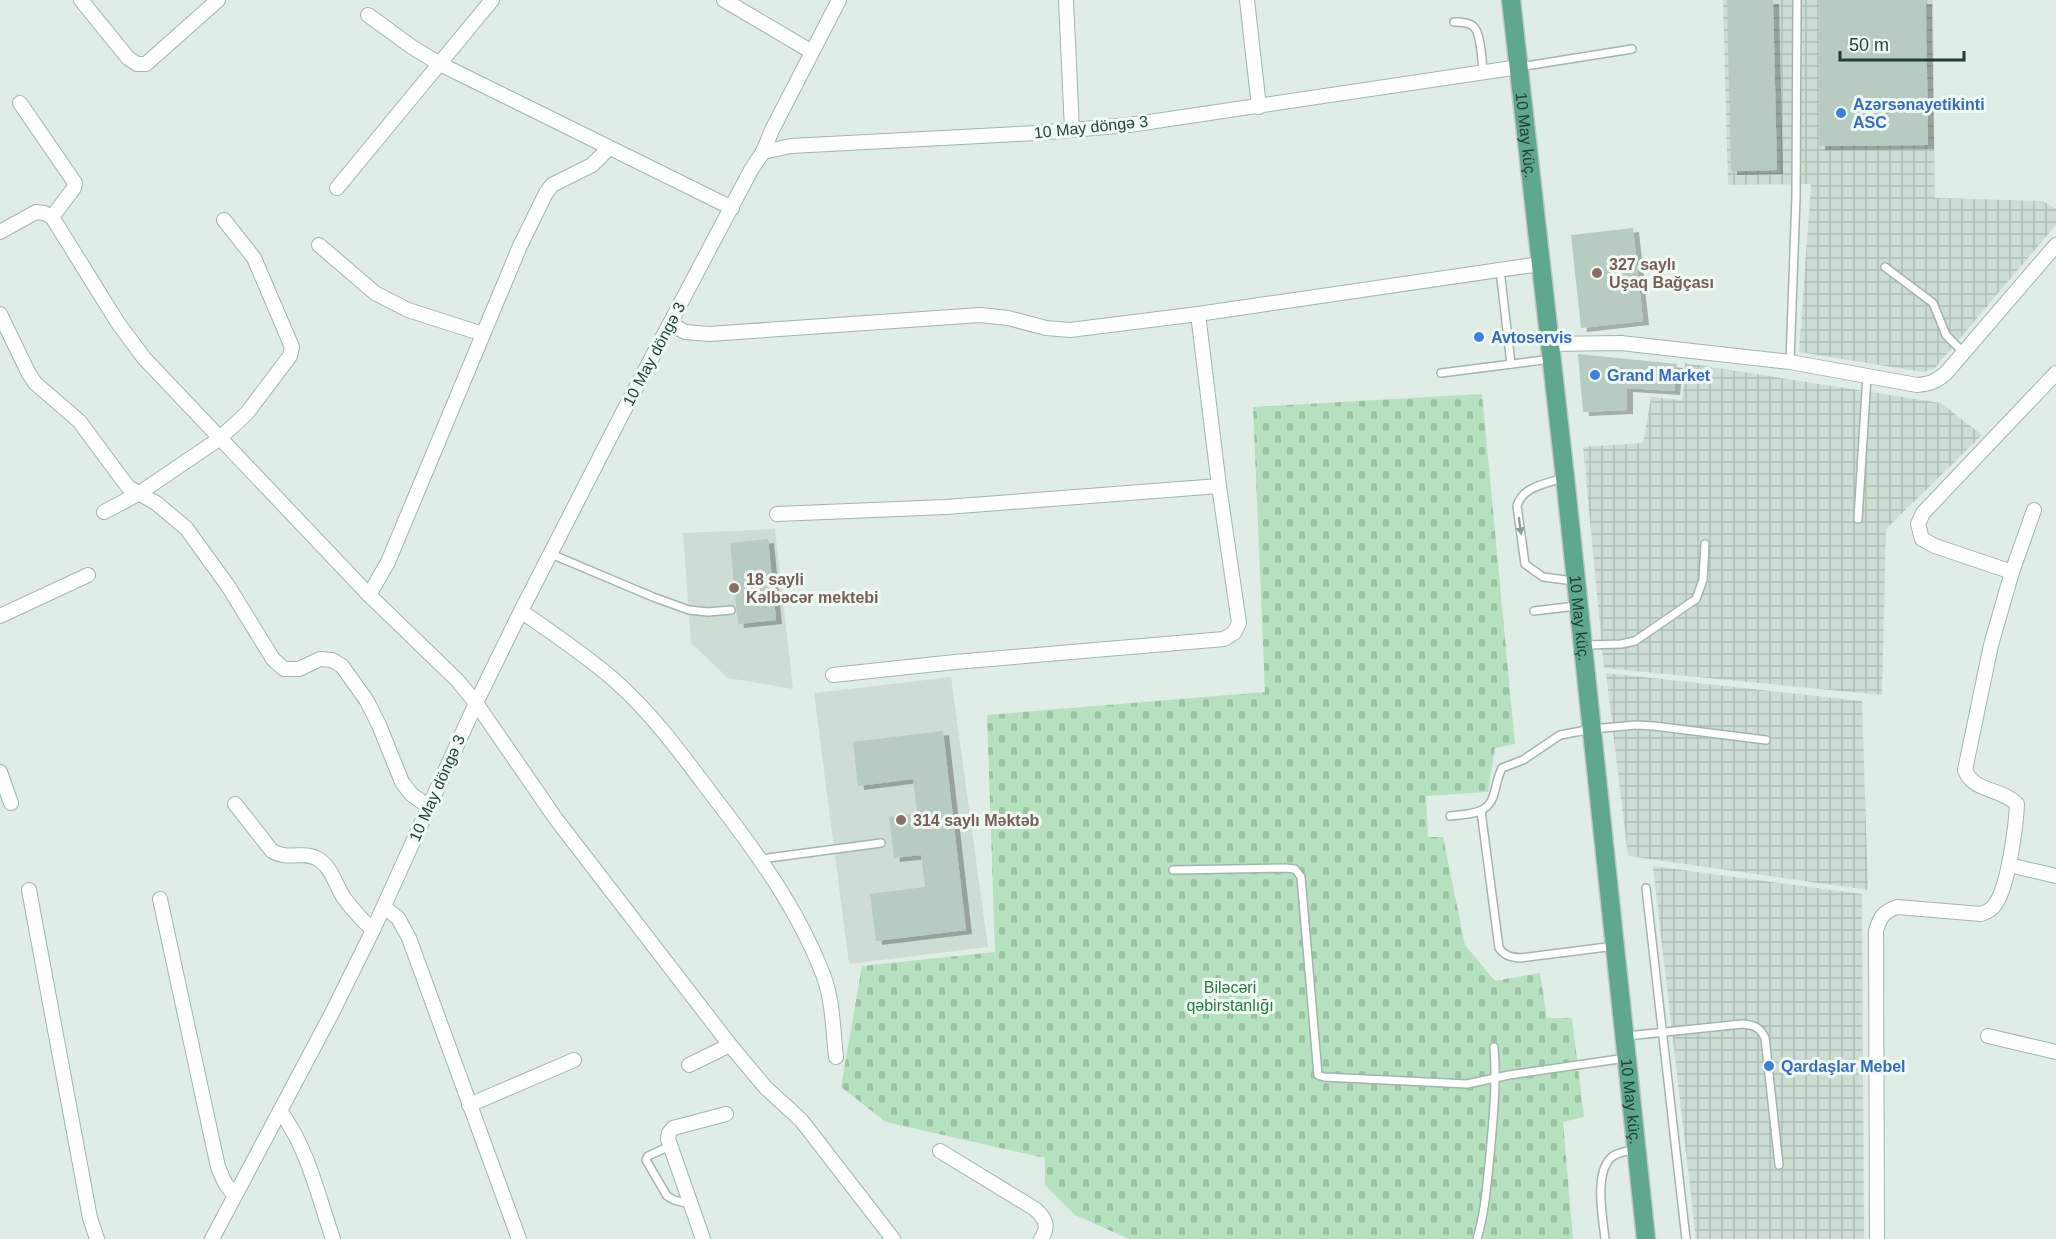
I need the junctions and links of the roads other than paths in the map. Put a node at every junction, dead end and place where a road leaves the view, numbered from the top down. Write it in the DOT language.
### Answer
graph roads {
  1 [pos="81,0"];
  2 [pos="218,0"];
  3 [pos="492,0"];
  4 [pos="724,0"];
  5 [pos="839,0"];
  6 [pos="1066,0"];
  7 [pos="1247,0"];
  8 [pos="1511,0"];
  9 [pos="1797,0"];
  10 [pos="368,15"];
  11 [pos="1454,22"];
  12 [pos="1632,49"];
  13 [pos="812,52"];
  14 [pos="440,64"];
  15 [pos="1519,67"];
  16 [pos="1483,72"];
  17 [pos="20,103"];
  18 [pos="1259,107"];
  19 [pos="1072,130"];
  20 [pos="609,148"];
  21 [pos="763,152"];
  22 [pos="337,188"];
  23 [pos="732,208"];
  24 [pos="52,218"];
  25 [pos="224,220"];
  26 [pos="0,232"];
  27 [pos="319,245"];
  28 [pos="2056,245"];
  29 [pos="1540,264"];
  30 [pos="1885,267"];
  31 [pos="1500,270"];
  32 [pos="0,314"];
  33 [pos="1198,314"];
  34 [pos="671,324"];
  35 [pos="483,334"];
  36 [pos="1550,352"];
  37 [pos="1964,353"];
  38 [pos="1790,362"];
  39 [pos="1511,364"];
  40 [pos="1442,373"];
  41 [pos="2056,373"];
  42 [pos="1867,376"];
  43 [pos="219,439"];
  44 [pos="1565,477"];
  45 [pos="1219,486"];
  46 [pos="138,494"];
  47 [pos="2034,510"];
  48 [pos="104,512"];
  49 [pos="777,514"];
  50 [pos="1858,519"];
  51 [pos="1705,544"];
  52 [pos="551,554"];
  53 [pos="2012,572"];
  54 [pos="88,575"];
  55 [pos="1576,581"];
  56 [pos="369,595"];
  57 [pos="1579,606"];
  58 [pos="731,610"];
  59 [pos="521,611"];
  60 [pos="1534,611"];
  61 [pos="0,616"];
  62 [pos="1583,646"];
  63 [pos="833,675"];
  64 [pos="476,703"];
  65 [pos="1592,729"];
  66 [pos="1766,740"];
  67 [pos="0,772"];
  68 [pos="11,803"];
  69 [pos="235,804"];
  70 [pos="429,807"];
  71 [pos="1481,812"];
  72 [pos="1450,816"];
  73 [pos="881,843"];
  74 [pos="761,859"];
  75 [pos="2009,865"];
  76 [pos="1173,870"];
  77 [pos="2056,876"];
  78 [pos="1646,888"];
  79 [pos="29,890"];
  80 [pos="160,899"];
  81 [pos="384,907"];
  82 [pos="373,930"];
  83 [pos="1615,946"];
  84 [pos="1664,1032"];
  85 [pos="1624,1036"];
  86 [pos="1988,1036"];
  87 [pos="730,1044"];
  88 [pos="1494,1047"];
  89 [pos="2056,1052"];
  90 [pos="836,1057"];
  91 [pos="1626,1058"];
  92 [pos="574,1060"];
  93 [pos="689,1065"];
  94 [pos="1497,1077"];
  95 [pos="469,1105"];
  96 [pos="280,1111"];
  97 [pos="726,1114"];
  98 [pos="670,1146"];
  99 [pos="1636,1149"];
  100 [pos="940,1151"];
  101 [pos="1779,1165"];
  102 [pos="234,1195"];
  103 [pos="690,1204"];
  104 [pos="97,1239"];
  105 [pos="212,1239"];
  106 [pos="333,1239"];
  107 [pos="519,1239"];
  108 [pos="703,1239"];
  109 [pos="893,1239"];
  110 [pos="1041,1239"];
  111 [pos="1477,1239"];
  112 [pos="1605,1239"];
  113 [pos="1646,1239"];
  114 [pos="1684,1239"];
  115 [pos="1877,1239"];
  1 -- 2 [label="street"];
  3 -- 14 [label="street"];
  4 -- 13 [label="street"];
  5 -- 13 [label="street"];
  6 -- 19 [label="street"];
  7 -- 18 [label="street"];
  8 -- 15 [label="main road, 10 May küç."];
  9 -- 38 [label="lane"];
  10 -- 14 [label="street"];
  11 -- 16 [label="lane"];
  12 -- 15 [label="lane"];
  13 -- 21 [label="street"];
  14 -- 20 [label="street"];
  14 -- 22 [label="street"];
  15 -- 16 [label="street, 10 May döngə 3"];
  15 -- 29 [label="main road, 10 May küç."];
  16 -- 18 [label="street, 10 May döngə 3"];
  17 -- 24 [label="street"];
  18 -- 19 [label="street, 10 May döngə 3"];
  19 -- 21 [label="street, 10 May döngə 3"];
  20 -- 23 [label="street"];
  20 -- 35 [label="street"];
  21 -- 23 [label="street, 10 May döngə 3"];
  23 -- 34 [label="street, 10 May döngə 3"];
  24 -- 26 [label="street"];
  24 -- 43 [label="street"];
  25 -- 43 [label="street"];
  27 -- 35 [label="street"];
  28 -- 37 [label="street"];
  29 -- 31 [label="street"];
  29 -- 36 [label="main road, 10 May küç."];
  30 -- 37 [label="lane"];
  31 -- 33 [label="street"];
  31 -- 39 [label="lane"];
  32 -- 46 [label="street"];
  33 -- 34 [label="street"];
  33 -- 45 [label="street"];
  34 -- 52 [label="street, 10 May döngə 3"];
  35 -- 56 [label="street"];
  36 -- 38 [label="street"];
  36 -- 39 [label="lane"];
  36 -- 44 [label="main road, 10 May küç."];
  37 -- 42 [label="street"];
  38 -- 42 [label="street"];
  39 -- 40 [label="lane"];
  41 -- 53 [label="street"];
  42 -- 50 [label="lane"];
  43 -- 46 [label="street"];
  43 -- 56 [label="street"];
  44 -- 55 [label="main road, 10 May küç."];
  44 -- 55 [label="lane, one-way"];
  45 -- 49 [label="street"];
  45 -- 63 [label="street"];
  46 -- 48 [label="street"];
  46 -- 70 [label="street"];
  47 -- 53 [label="street"];
  51 -- 62 [label="lane"];
  52 -- 58 [label="lane"];
  52 -- 59 [label="street, 10 May döngə 3"];
  53 -- 75 [label="street"];
  54 -- 61 [label="street"];
  55 -- 57 [label="main road, 10 May küç."];
  56 -- 64 [label="street"];
  57 -- 60 [label="lane"];
  57 -- 62 [label="main road, 10 May küç."];
  59 -- 64 [label="street, 10 May döngə 3"];
  59 -- 74 [label="street"];
  62 -- 65 [label="main road, 10 May küç."];
  64 -- 70 [label="street, 10 May döngə 3"];
  64 -- 87 [label="street"];
  65 -- 66 [label="lane"];
  65 -- 71 [label="lane"];
  65 -- 83 [label="main road, 10 May küç."];
  67 -- 68 [label="street"];
  69 -- 82 [label="street"];
  70 -- 81 [label="street, 10 May döngə 3"];
  71 -- 72 [label="lane"];
  71 -- 83 [label="lane"];
  73 -- 74 [label="lane"];
  74 -- 90 [label="street"];
  75 -- 77 [label="street"];
  75 -- 115 [label="street"];
  76 -- 94 [label="lane"];
  78 -- 84 [label="lane"];
  79 -- 104 [label="street"];
  80 -- 102 [label="street"];
  81 -- 82 [label="street, 10 May döngə 3"];
  81 -- 95 [label="street"];
  82 -- 96 [label="street, 10 May döngə 3"];
  83 -- 85 [label="main road, 10 May küç."];
  84 -- 85 [label="lane"];
  84 -- 101 [label="lane"];
  84 -- 114 [label="lane"];
  85 -- 91 [label="main road, 10 May küç."];
  86 -- 89 [label="street"];
  87 -- 93 [label="street"];
  87 -- 109 [label="street"];
  88 -- 94 [label="lane"];
  91 -- 94 [label="lane"];
  91 -- 99 [label="main road, 10 May küç."];
  92 -- 95 [label="street"];
  94 -- 111 [label="lane"];
  95 -- 107 [label="street"];
  96 -- 102 [label="street, 10 May döngə 3"];
  96 -- 106 [label="street"];
  97 -- 98 [label="street"];
  98 -- 103 [label="street"];
  98 -- 103 [label="lane"];
  99 -- 112 [label="lane"];
  99 -- 113 [label="main road, 10 May küç."];
  100 -- 110 [label="street"];
  102 -- 105 [label="street, 10 May döngə 3"];
  103 -- 108 [label="street"];
}
